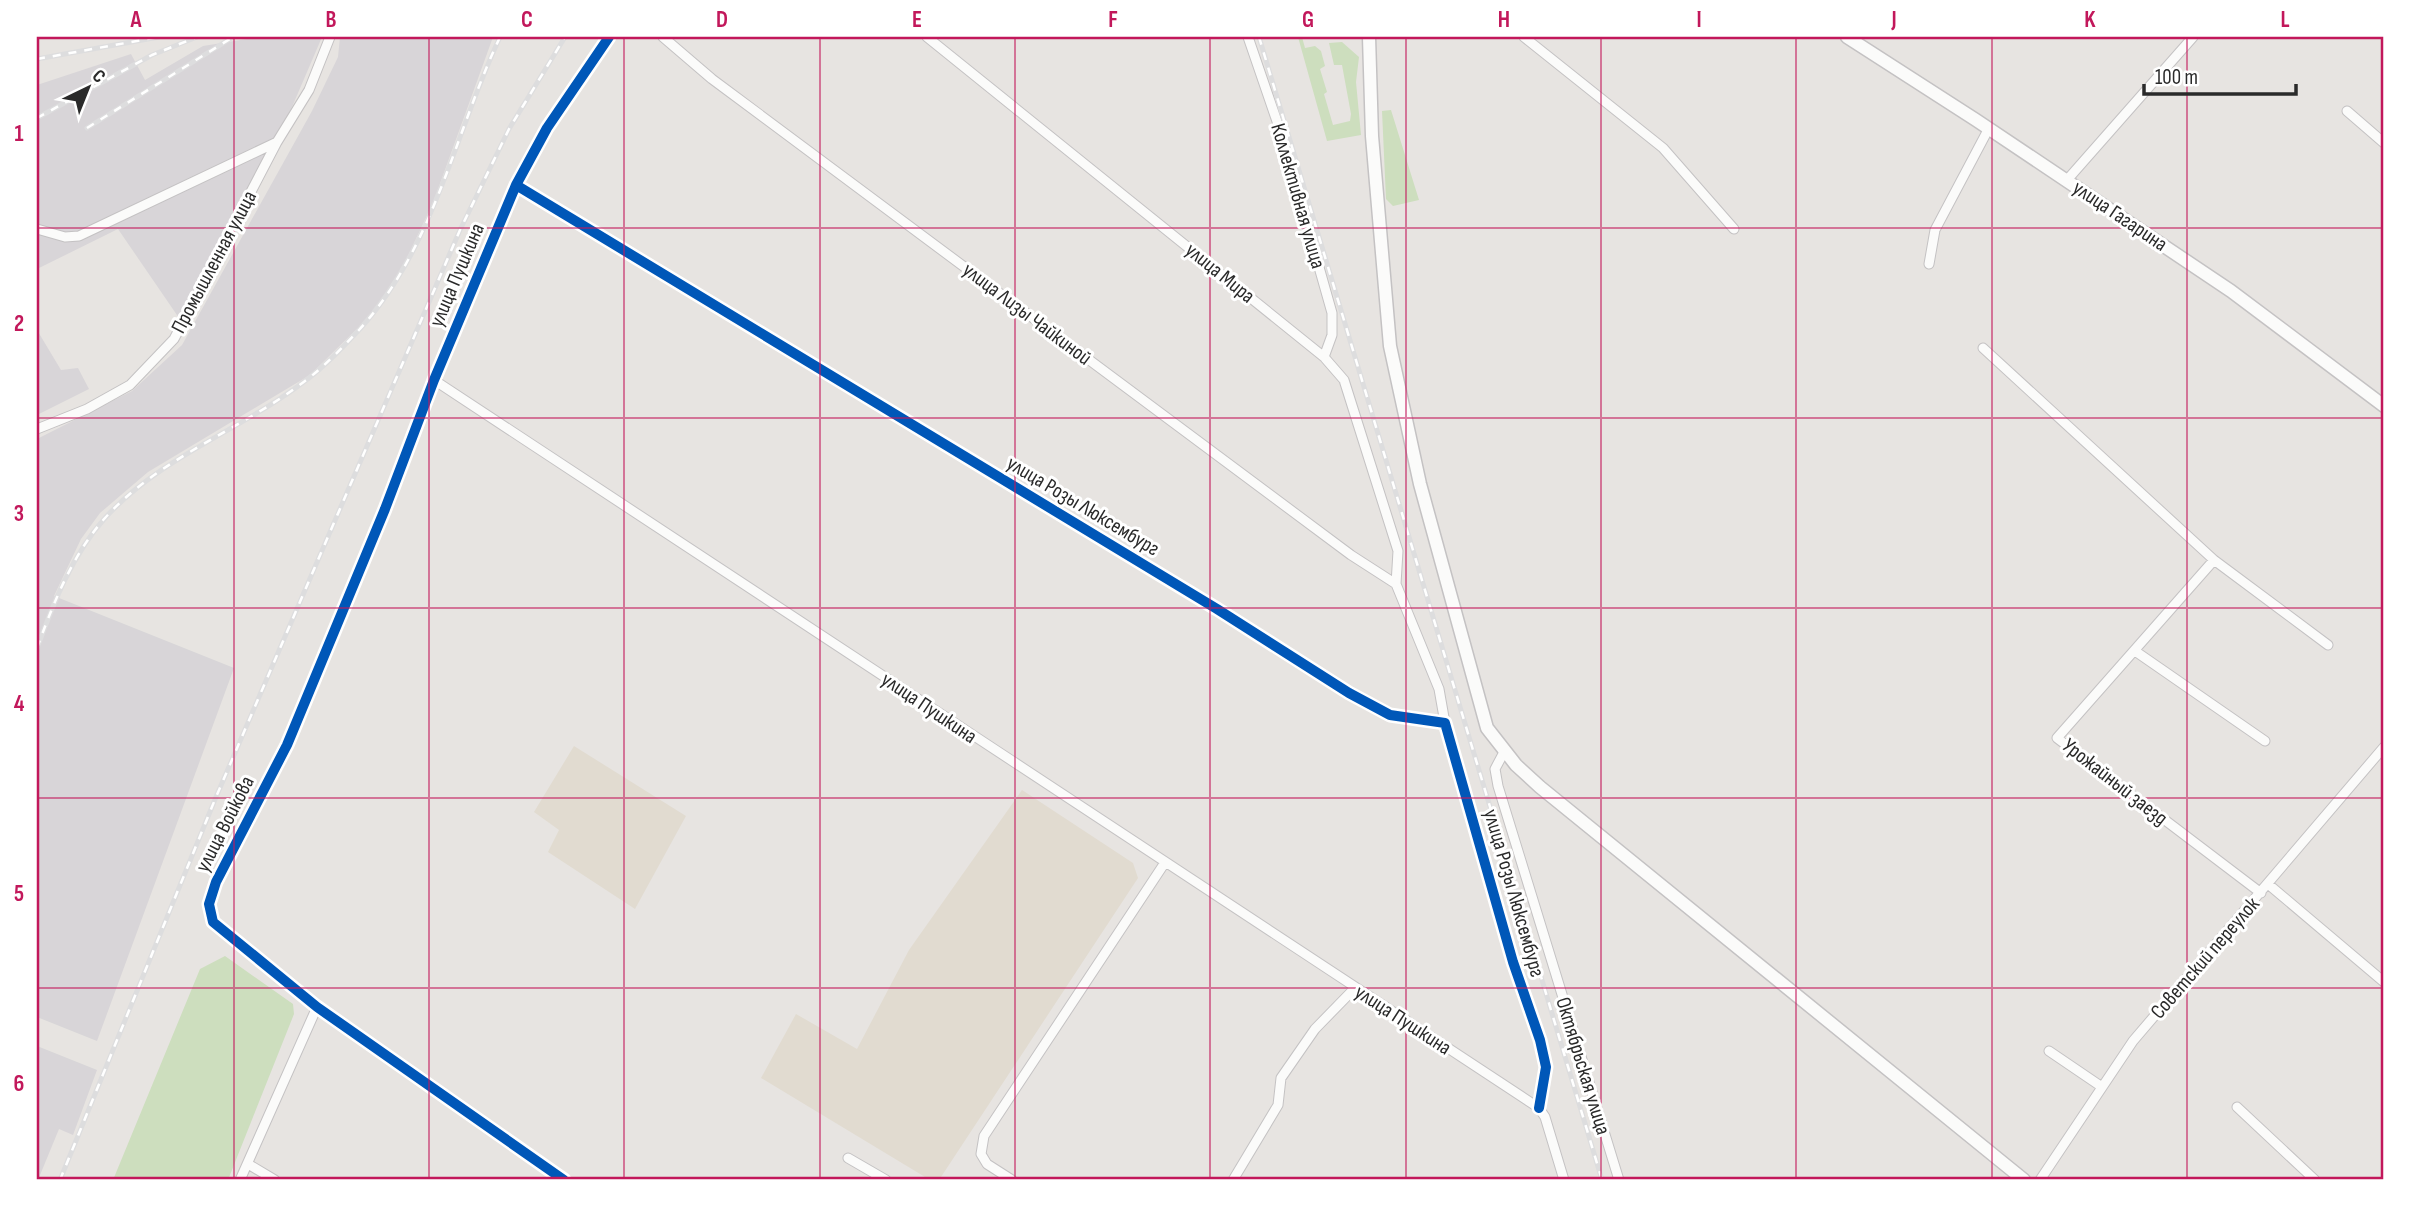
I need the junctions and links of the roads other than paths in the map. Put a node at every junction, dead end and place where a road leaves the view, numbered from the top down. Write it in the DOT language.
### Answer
graph roads {
  1 [pos="330,37"];
  2 [pos="609,37"];
  3 [pos="663,37"];
  4 [pos="927,37"];
  5 [pos="1248,37"];
  6 [pos="1369,37"];
  7 [pos="1524,37"];
  8 [pos="1847,37"];
  9 [pos="2193,37"];
  10 [pos="2347,111"];
  11 [pos="1989,128"];
  12 [pos="277,142"];
  13 [pos="2384,143"];
  14 [pos="2067,180"];
  15 [pos="516,185"];
  16 [pos="37,229"];
  17 [pos="1734,229"];
  18 [pos="1929,264"];
  19 [pos="1983,348"];
  20 [pos="1324,357"];
  21 [pos="434,380"];
  22 [pos="2384,406"];
  23 [pos="37,429"];
  24 [pos="2214,560"];
  25 [pos="1396,584"];
  26 [pos="2328,645"];
  27 [pos="2135,651"];
  28 [pos="1446,723"];
  29 [pos="2265,741"];
  30 [pos="2384,747"];
  31 [pos="1504,752"];
  32 [pos="1164,864"];
  33 [pos="2268,884"];
  34 [pos="2261,893"];
  35 [pos="2384,982"];
  36 [pos="1354,989"];
  37 [pos="317,1007"];
  38 [pos="2049,1051"];
  39 [pos="2102,1087"];
  40 [pos="2237,1107"];
  41 [pos="1539,1108"];
  42 [pos="849,1158"];
  43 [pos="248,1164"];
  44 [pos="240,1180"];
  45 [pos="275,1180"];
  46 [pos="564,1180"];
  47 [pos="886,1180"];
  48 [pos="1012,1180"];
  49 [pos="1233,1180"];
  50 [pos="1564,1180"];
  51 [pos="1619,1180"];
  52 [pos="2024,1180"];
  53 [pos="2040,1180"];
  54 [pos="2315,1180"];
  1 -- 12 [label="street, Промышленная улица"];
  2 -- 15 [label="street"];
  3 -- 25 [label="street, улица Лизы Чайкиной"];
  4 -- 20 [label="street, улица Мира"];
  5 -- 20 [label="street, Коллективная улица"];
  6 -- 31 [label="main road"];
  7 -- 17 [label="street"];
  8 -- 11 [label="main road, улица Гагарина"];
  9 -- 14 [label="street"];
  10 -- 13 [label="street"];
  11 -- 14 [label="main road, улица Гагарина"];
  11 -- 18 [label="street"];
  12 -- 16 [label="street"];
  12 -- 23 [label="street, Промышленная улица"];
  14 -- 22 [label="main road, улица Гагарина"];
  15 -- 21 [label="street, улица Пушкина"];
  15 -- 28 [label="street, улица Розы Люксембург"];
  19 -- 24 [label="street"];
  20 -- 25 [label="street, улица Мира"];
  21 -- 32 [label="street, улица Пушкина"];
  21 -- 37 [label="street, улица Войкова"];
  24 -- 26 [label="street"];
  24 -- 27 [label="street, Урожайный заезд"];
  25 -- 28 [label="street"];
  27 -- 29 [label="street"];
  27 -- 34 [label="street, Урожайный заезд"];
  28 -- 41 [label="street, улица Розы Люксембург"];
  30 -- 33 [label="street, Советский переулок"];
  31 -- 51 [label="street, Октябрьская улица"];
  31 -- 52 [label="main road"];
  32 -- 36 [label="street, улица Пушкина"];
  32 -- 48 [label="street"];
  33 -- 34 [label="street, Советский переулок"];
  33 -- 35 [label="street"];
  34 -- 39 [label="street, Советский переулок"];
  36 -- 41 [label="street, улица Пушкина"];
  36 -- 49 [label="street"];
  37 -- 43 [label="street"];
  37 -- 46 [label="street, улица Войкова"];
  38 -- 39 [label="street"];
  39 -- 53 [label="street, Советский переулок"];
  40 -- 54 [label="street"];
  41 -- 50 [label="street"];
  42 -- 47 [label="street"];
  43 -- 44 [label="street"];
  43 -- 45 [label="street"];
}
